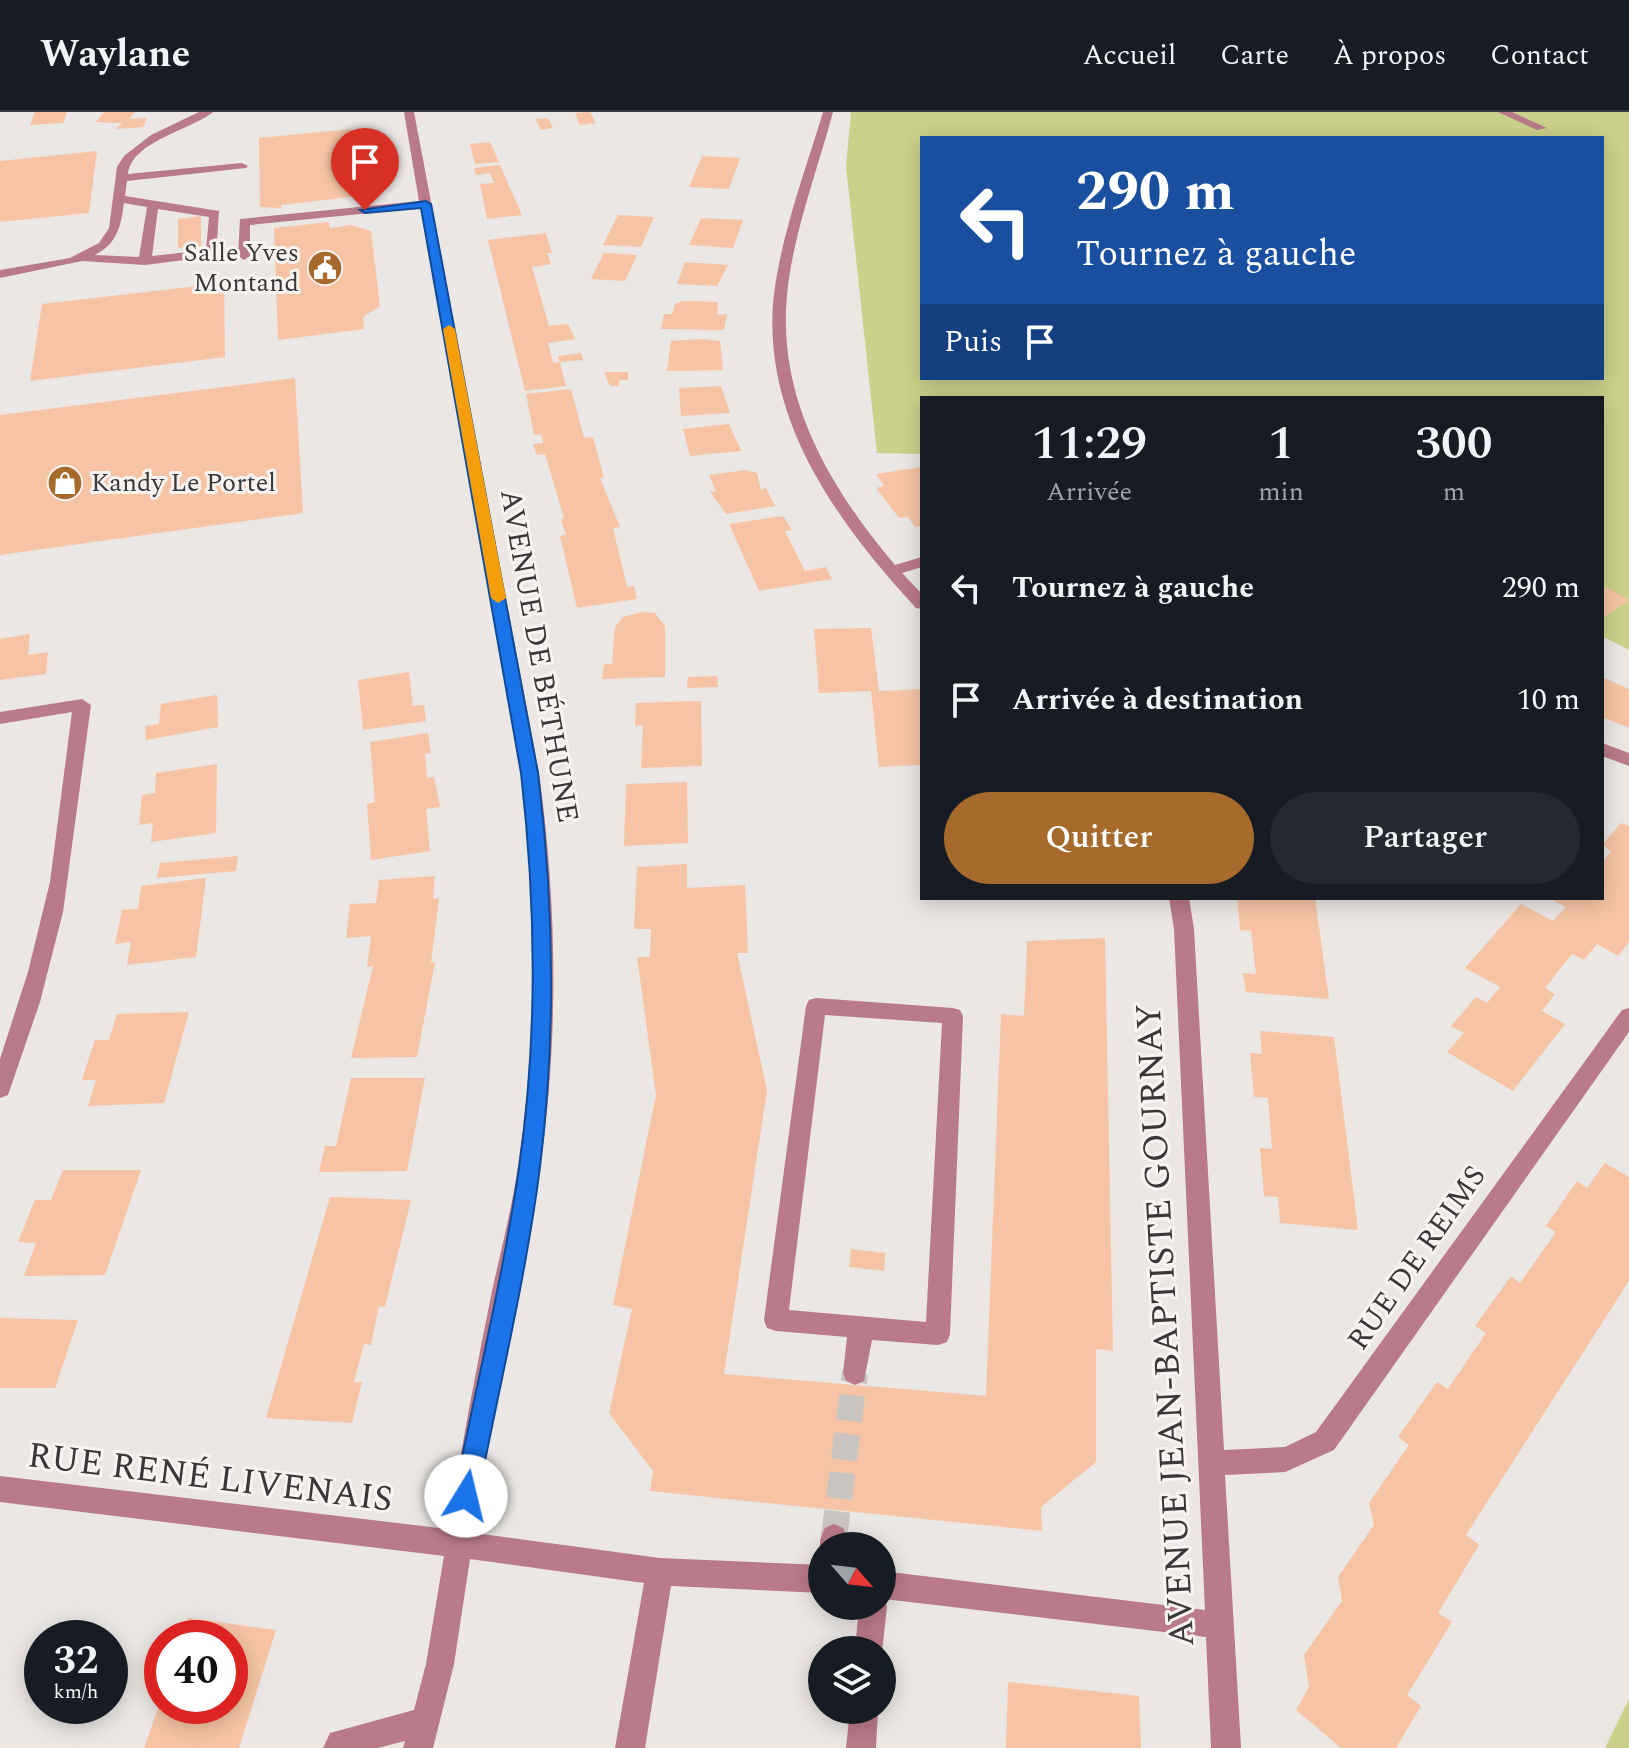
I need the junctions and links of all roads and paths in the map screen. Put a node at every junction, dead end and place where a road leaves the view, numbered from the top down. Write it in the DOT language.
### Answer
graph roads {
  1 [pos="208,112"];
  2 [pos="409,112"];
  3 [pos="828,112"];
  4 [pos="1503,112"];
  5 [pos="1541,128"];
  6 [pos="242,166"];
  7 [pos="121,178"];
  8 [pos="119,199"];
  9 [pos="426,204"];
  10 [pos="153,205"];
  11 [pos="244,256"];
  12 [pos="84,258"];
  13 [pos="145,261"];
  14 [pos="0,274"];
  15 [pos="920,563"];
  16 [pos="889,571"];
  17 [pos="920,602"];
  18 [pos="0,718"];
  19 [pos="1604,750"];
  20 [pos="1629,760"];
  21 [pos="1179,900"];
  22 [pos="1629,1016"];
  23 [pos="0,1089"];
  24 [pos="861,1327"];
  25 [pos="855,1373"];
  26 [pos="1213,1462"];
  27 [pos="0,1489"];
  28 [pos="460,1546"];
  29 [pos="660,1572"];
  30 [pos="808,1578"];
  31 [pos="896,1587"];
  32 [pos="1219,1625"];
  33 [pos="863,1724"];
  34 [pos="421,1735"];
  35 [pos="338,1748"];
  36 [pos="630,1748"];
  37 [pos="861,1748"];
  38 [pos="1226,1748"];
  1 -- 7 [label="street"];
  2 -- 9 [label="street, AVENUE DE BÉTHUNE"];
  3 -- 16 [label="street"];
  4 -- 5 [label="street"];
  6 -- 7 [label="street"];
  7 -- 8 [label="street"];
  8 -- 10 [label="street"];
  8 -- 12 [label="street"];
  9 -- 11 [label="street"];
  9 -- 28 [label="street, AVENUE DE BÉTHUNE"];
  10 -- 13 [label="street"];
  10 -- 13 [label="street"];
  12 -- 13 [label="street"];
  12 -- 14 [label="street"];
  15 -- 16 [label="street"];
  16 -- 17 [label="street"];
  18 -- 23 [label="street"];
  19 -- 20 [label="street"];
  21 -- 26 [label="street, AVENUE JEAN-BAPTISTE GOURNAY"];
  22 -- 26 [label="street, RUE DE REIMS"];
  24 -- 24 [label="street"];
  24 -- 25 [label="street"];
  26 -- 32 [label="street, AVENUE JEAN-BAPTISTE GOURNAY"];
  27 -- 28 [label="street, RUE RENÉ LIVENAIS"];
  28 -- 29 [label="street, RUE RENÉ LIVENAIS"];
  28 -- 34 [label="street, AVENUE DE BÉTHUNE"];
  29 -- 30 [label="street, RUE RENÉ LIVENAIS"];
  29 -- 36 [label="street"];
  31 -- 32 [label="street"];
  32 -- 38 [label="street, AVENUE JEAN-BAPTISTE GOURNAY"];
  33 -- 37 [label="street"];
  34 -- 35 [label="street"];
}
